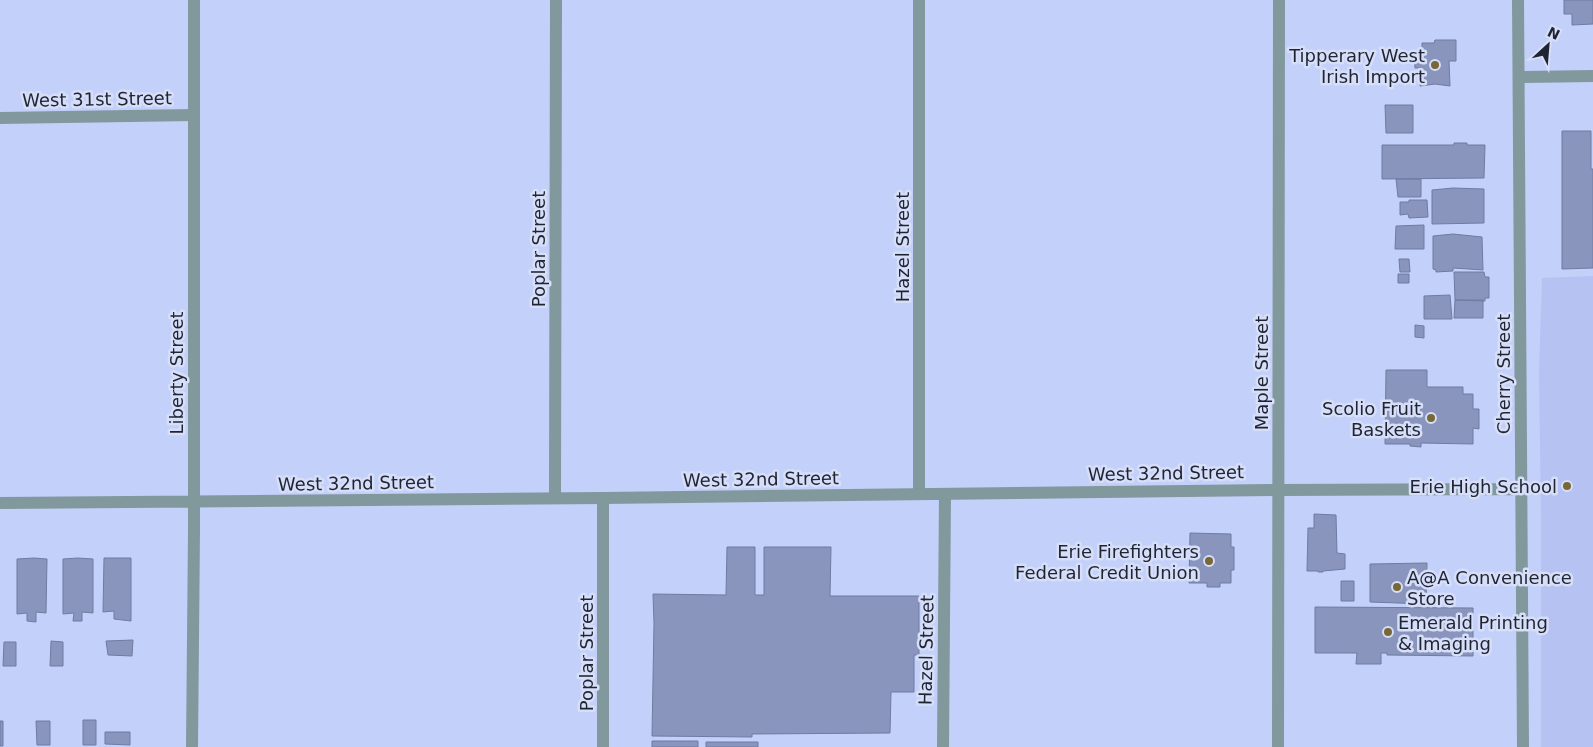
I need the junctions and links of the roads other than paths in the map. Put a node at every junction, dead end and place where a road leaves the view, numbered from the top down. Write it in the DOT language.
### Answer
graph roads {
  1 [pos="194,0"];
  2 [pos="556,0"];
  3 [pos="919,0"];
  4 [pos="1279,0"];
  5 [pos="1518,0"];
  6 [pos="1593,76"];
  7 [pos="1519,77"];
  8 [pos="194,115"];
  9 [pos="0,118"];
  10 [pos="1278,490"];
  11 [pos="1522,490"];
  12 [pos="919,494"];
  13 [pos="945,494"];
  14 [pos="554,498"];
  15 [pos="603,498"];
  16 [pos="194,501"];
  17 [pos="0,503"];
  18 [pos="192,747"];
  19 [pos="603,747"];
  20 [pos="942,747"];
  21 [pos="1278,747"];
  22 [pos="1523,747"];
  1 -- 8 [label="street, Liberty Street"];
  2 -- 14 [label="street, Poplar Street"];
  3 -- 12 [label="street, Hazel Street"];
  4 -- 10 [label="street, Maple Street"];
  5 -- 7 [label="street, Cherry Street"];
  6 -- 7 [label="street"];
  7 -- 11 [label="street, Cherry Street"];
  8 -- 9 [label="street, West 31st Street"];
  8 -- 16 [label="street, Liberty Street"];
  10 -- 11 [label="street, West 32nd Street"];
  10 -- 13 [label="street, West 32nd Street"];
  10 -- 21 [label="street, Maple Street"];
  11 -- 22 [label="street, Cherry Street"];
  12 -- 13 [label="street, West 32nd Street"];
  12 -- 15 [label="street, West 32nd Street"];
  13 -- 20 [label="street, Hazel Street"];
  14 -- 15 [label="street, West 32nd Street"];
  14 -- 16 [label="street, West 32nd Street"];
  15 -- 19 [label="street, Poplar Street"];
  16 -- 17 [label="street, West 32nd Street"];
  16 -- 18 [label="street, Liberty Street"];
}
